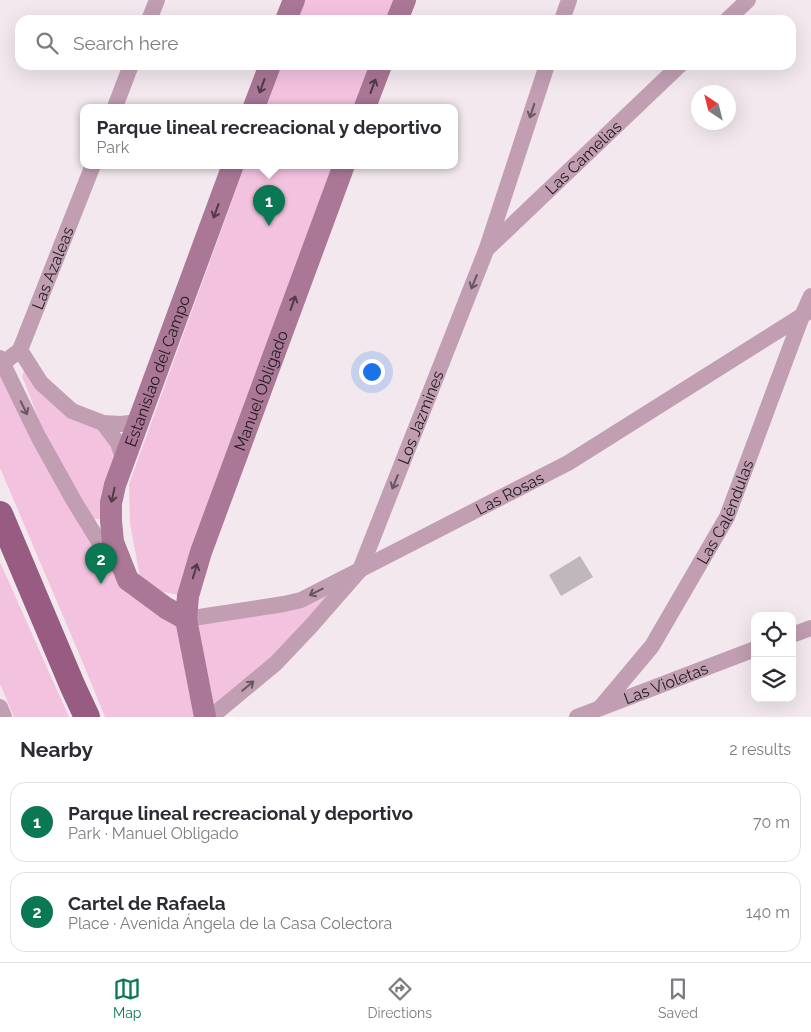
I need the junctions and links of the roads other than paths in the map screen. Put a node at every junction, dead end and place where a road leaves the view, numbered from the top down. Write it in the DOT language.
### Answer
graph roads {
  1 [pos="157,0"];
  2 [pos="294,0"];
  3 [pos="405,0"];
  4 [pos="568,0"];
  5 [pos="748,0"];
  6 [pos="151,15"];
  7 [pos="288,15"];
  8 [pos="399,15"];
  9 [pos="564,15"];
  10 [pos="732,15"];
  11 [pos="130,70"];
  12 [pos="268,70"];
  13 [pos="379,70"];
  14 [pos="545,70"];
  15 [pos="675,70"];
  16 [pos="116,104"];
  17 [pos="255,104"];
  18 [pos="366,104"];
  19 [pos="91,169"];
  20 [pos="232,169"];
  21 [pos="343,169"];
  22 [pos="487,248"];
  23 [pos="811,296"];
  24 [pos="806,313"];
  25 [pos="20,350"];
  26 [pos="1,361"];
  27 [pos="103,422"];
  28 [pos="138,422"];
  29 [pos="124,461"];
  30 [pos="0,514"];
  31 [pos="360,570"];
  32 [pos="128,580"];
  33 [pos="186,619"];
  34 [pos="811,628"];
  35 [pos="796,634"];
  36 [pos="751,651"];
  37 [pos="0,707"];
  38 [pos="600,708"];
  39 [pos="87,716"];
  40 [pos="4,717"];
  41 [pos="205,717"];
  42 [pos="211,717"];
  43 [pos="577,717"];
  1 -- 6 [label="street"];
  2 -- 7 [label="street"];
  3 -- 8 [label="street"];
  4 -- 9 [label="street"];
  5 -- 10 [label="street"];
  11 -- 16 [label="street"];
  12 -- 17 [label="street, one-way"];
  18 -- 13 [label="street, one-way"];
  14 -- 22 [label="street, Los Jazmines, one-way"];
  15 -- 22 [label="street, Las Camelias"];
  19 -- 25 [label="street, Las Azaleas"];
  20 -- 28 [label="street, Estanislao del Campo, one-way"];
  33 -- 21 [label="street, Manuel Obligado, one-way"];
  22 -- 31 [label="street, Los Jazmines, one-way"];
  23 -- 24 [label="street, Las Caléndulas"];
  24 -- 31 [label="street, Las Rosas"];
  24 -- 38 [label="street, Las Caléndulas"];
  25 -- 26 [label="street"];
  25 -- 27 [label="street"];
  26 -- 32 [label="street, one-way"];
  27 -- 28 [label="street"];
  27 -- 29 [label="street"];
  28 -- 29 [label="street, Estanislao del Campo"];
  29 -- 32 [label="street, Estanislao del Campo, one-way"];
  30 -- 39 [label="main road"];
  31 -- 33 [label="street, Las Rosas, one-way"];
  42 -- 31 [label="street, Los Jazmines, one-way"];
  32 -- 33 [label="street"];
  33 -- 41 [label="street, Manuel Obligado"];
  34 -- 35 [label="street"];
  36 -- 38 [label="street, Las Violetas"];
  37 -- 40 [label="street"];
  38 -- 43 [label="street, Las Violetas"];
}
